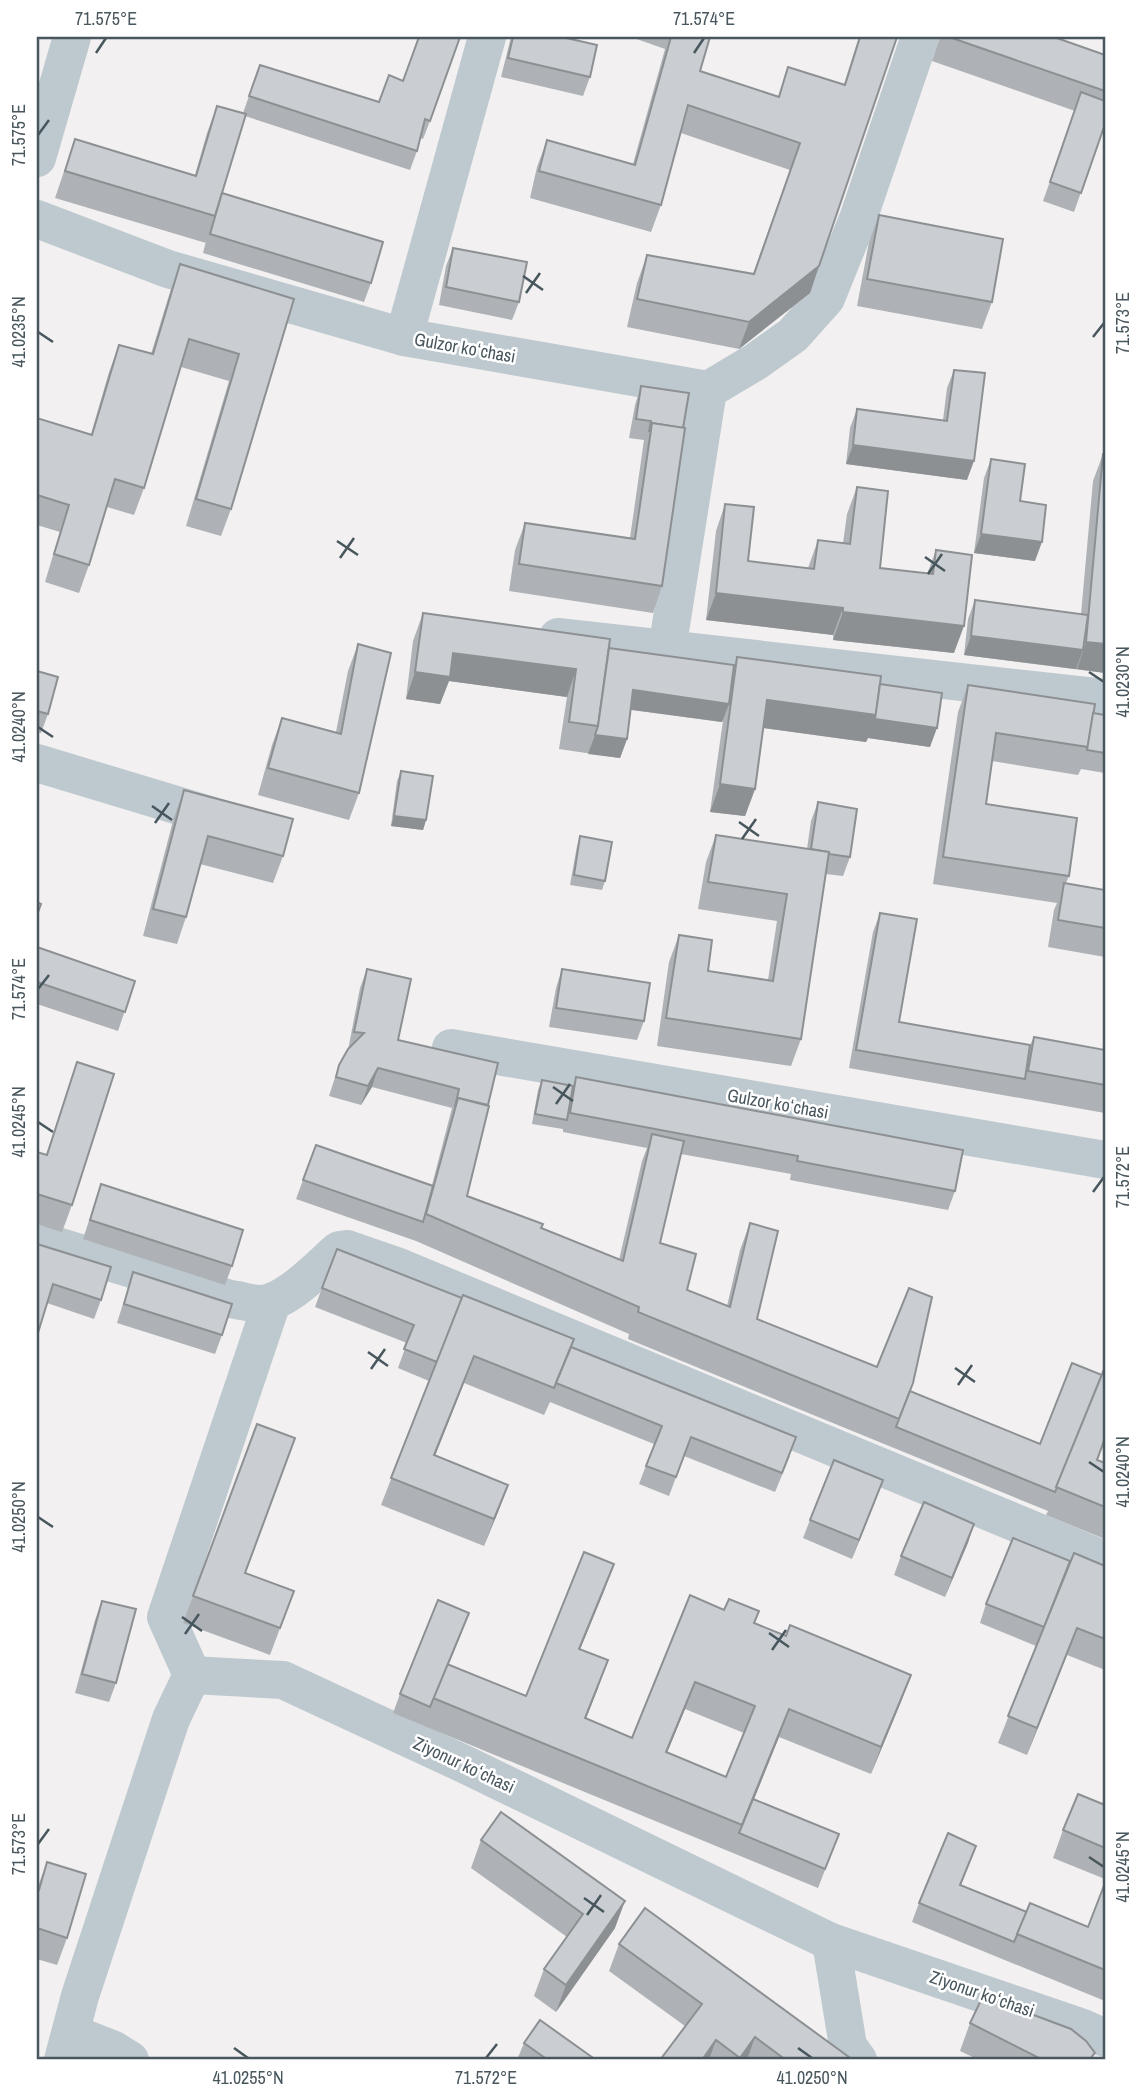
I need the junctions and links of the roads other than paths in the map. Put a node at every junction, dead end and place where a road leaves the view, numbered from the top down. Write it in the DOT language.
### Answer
graph roads {
  1 [pos="72,37"];
  2 [pos="487,37"];
  3 [pos="920,37"];
  4 [pos="37,158"];
  5 [pos="37,219"];
  6 [pos="404,337"];
  7 [pos="708,390"];
  8 [pos="530,633"];
  9 [pos="667,650"];
  10 [pos="1105,698"];
  11 [pos="37,763"];
  12 [pos="257,829"];
  13 [pos="451,1048"];
  14 [pos="1105,1160"];
  15 [pos="37,1240"];
  16 [pos="272,1302"];
  17 [pos="1105,1560"];
  18 [pos="192,1675"];
  19 [pos="831,1942"];
  20 [pos="1105,2038"];
  21 [pos="67,2047"];
  22 [pos="130,2060"];
  23 [pos="858,2060"];
  1 -- 4 [label="street"];
  2 -- 6 [label="street, Gulzor koʻchasi"];
  3 -- 7 [label="street"];
  5 -- 6 [label="street"];
  6 -- 7 [label="street, Gulzor koʻchasi"];
  7 -- 9 [label="street"];
  8 -- 9 [label="street"];
  9 -- 10 [label="street"];
  11 -- 12 [label="street"];
  13 -- 14 [label="street, Gulzor koʻchasi"];
  15 -- 16 [label="street"];
  16 -- 17 [label="street"];
  16 -- 18 [label="street"];
  18 -- 19 [label="street, Ziyonur koʻchasi"];
  18 -- 21 [label="street"];
  19 -- 20 [label="street, Ziyonur koʻchasi"];
  19 -- 23 [label="street"];
  21 -- 22 [label="street"];
}
